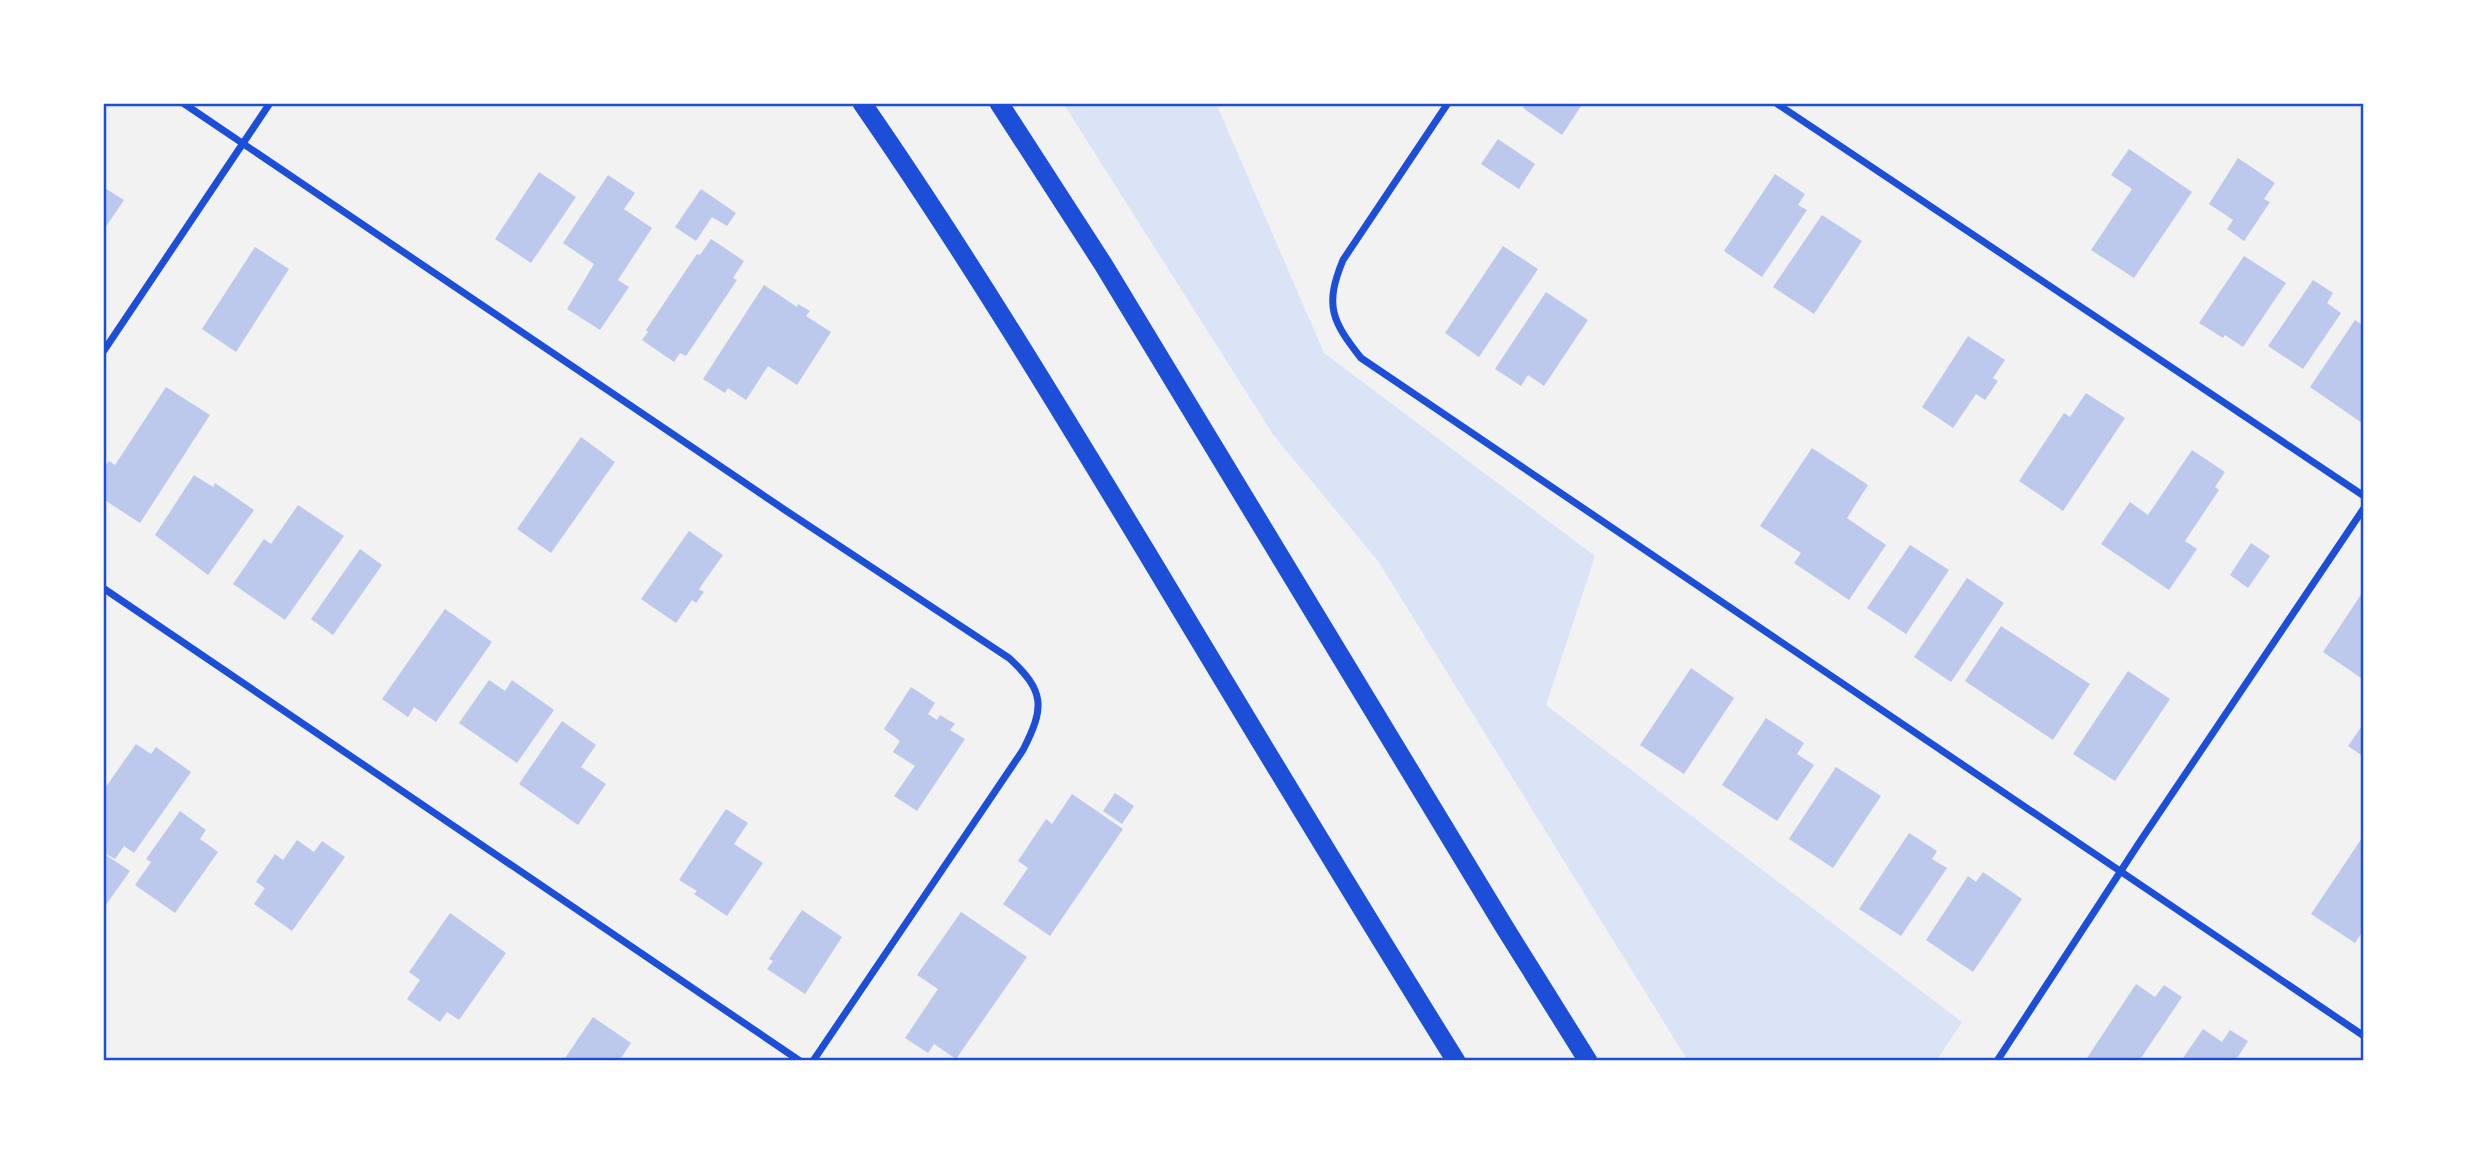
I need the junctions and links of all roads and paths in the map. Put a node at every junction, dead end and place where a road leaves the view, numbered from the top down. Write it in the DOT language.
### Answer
graph roads {
  1 [pos="183,103"];
  2 [pos="270,103"];
  3 [pos="862,103"];
  4 [pos="999,103"];
  5 [pos="1448,103"];
  6 [pos="1776,103"];
  7 [pos="243,144"];
  8 [pos="103,352"];
  9 [pos="2364,496"];
  10 [pos="2364,508"];
  11 [pos="103,587"];
  12 [pos="2120,872"];
  13 [pos="2364,1036"];
  14 [pos="800,1061"];
  15 [pos="813,1061"];
  16 [pos="1456,1061"];
  17 [pos="1588,1061"];
  18 [pos="1997,1061"];
  1 -- 7 [label="street"];
  2 -- 7 [label="street"];
  3 -- 16 [label="highway"];
  4 -- 17 [label="highway"];
  5 -- 12 [label="street"];
  6 -- 9 [label="street"];
  7 -- 8 [label="street"];
  7 -- 15 [label="street"];
  10 -- 12 [label="street"];
  11 -- 14 [label="street"];
  12 -- 13 [label="street"];
  12 -- 18 [label="street"];
}
